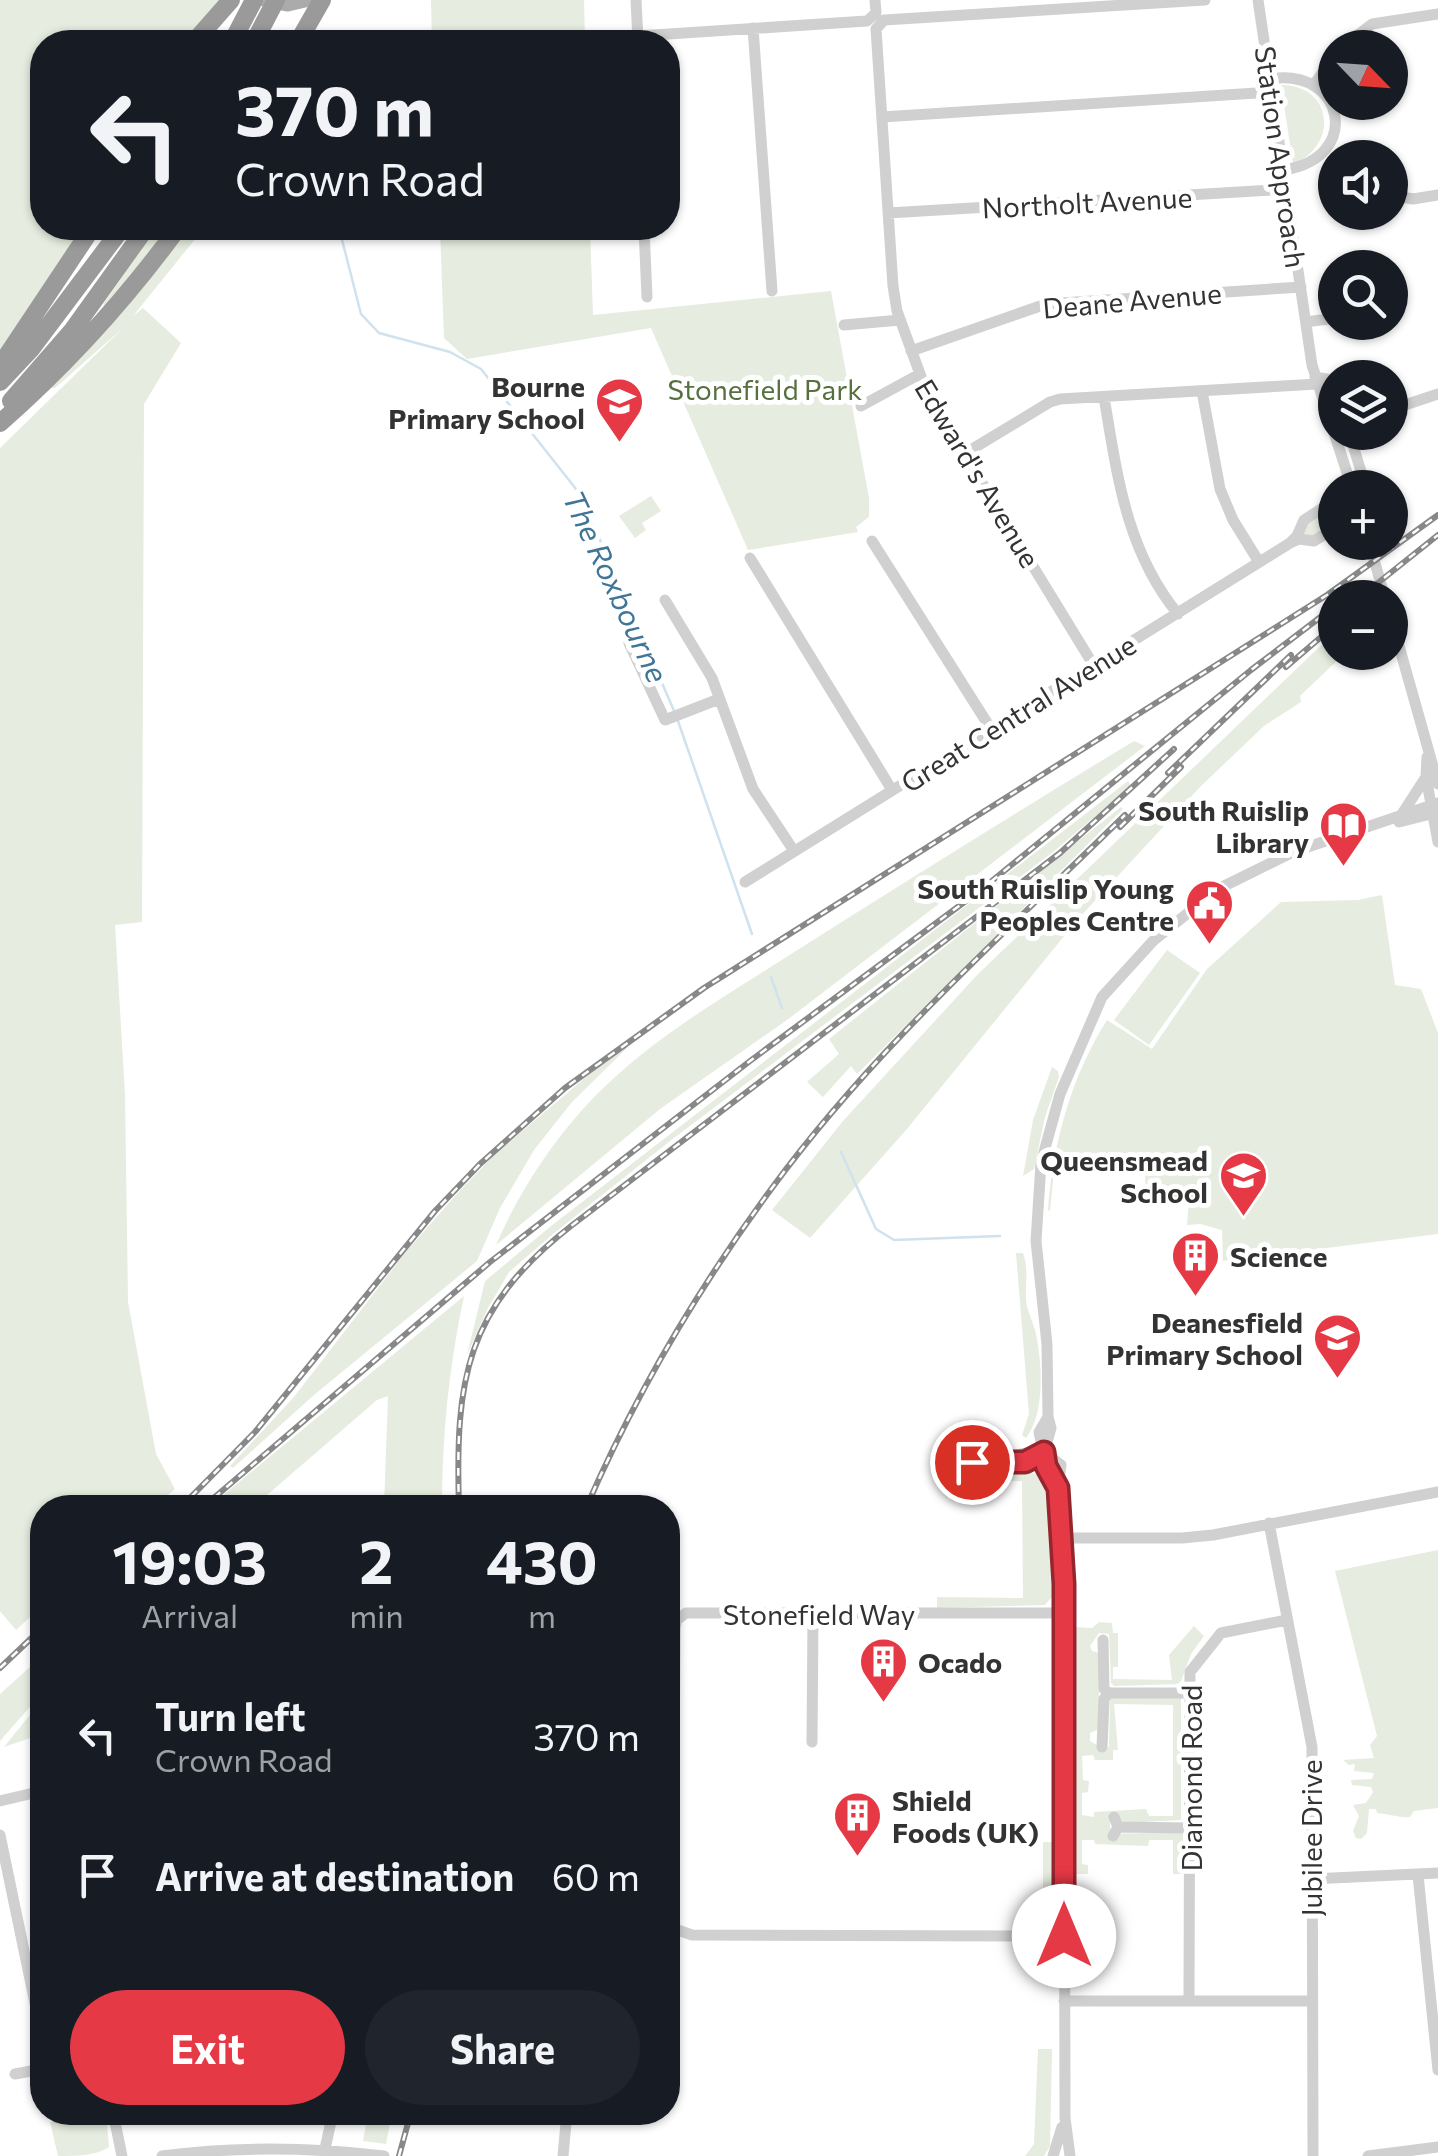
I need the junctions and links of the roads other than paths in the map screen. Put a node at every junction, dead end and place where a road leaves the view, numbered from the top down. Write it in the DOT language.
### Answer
graph roads {
  1 [pos="231,0"];
  2 [pos="254,0"];
  3 [pos="266,0"];
  4 [pos="305,0"];
  5 [pos="322,0"];
  6 [pos="636,0"];
  7 [pos="875,0"];
  8 [pos="1205,0"];
  9 [pos="1258,0"];
  10 [pos="282,2"];
  11 [pos="1438,14"];
  12 [pos="871,25"];
  13 [pos="752,28"];
  14 [pos="205,30"];
  15 [pos="238,30"];
  16 [pos="262,30"];
  17 [pos="305,30"];
  18 [pos="638,30"];
  19 [pos="1364,30"];
  20 [pos="680,35"];
  21 [pos="1318,79"];
  22 [pos="1271,86"];
  23 [pos="1317,87"];
  24 [pos="882,117"];
  25 [pos="1333,140"];
  26 [pos="1318,159"];
  27 [pos="1284,170"];
  28 [pos="1286,190"];
  29 [pos="1438,196"];
  30 [pos="1408,198"];
  31 [pos="888,214"];
  32 [pos="84,240"];
  33 [pos="113,240"];
  34 [pos="137,240"];
  35 [pos="168,240"];
  36 [pos="645,240"];
  37 [pos="1300,288"];
  38 [pos="772,292"];
  39 [pos="647,298"];
  40 [pos="900,320"];
  41 [pos="1318,320"];
  42 [pos="1306,322"];
  43 [pos="844,325"];
  44 [pos="911,350"];
  45 [pos="0,366"];
  46 [pos="918,374"];
  47 [pos="1316,380"];
  48 [pos="0,382"];
  49 [pos="1318,386"];
  50 [pos="1202,391"];
  51 [pos="1438,394"];
  52 [pos="1104,397"];
  53 [pos="1408,404"];
  54 [pos="861,406"];
  55 [pos="0,414"];
  56 [pos="0,423"];
  57 [pos="964,454"];
  58 [pos="1318,511"];
  59 [pos="1318,539"];
  60 [pos="872,541"];
  61 [pos="1290,543"];
  62 [pos="750,558"];
  63 [pos="1259,562"];
  64 [pos="665,600"];
  65 [pos="1178,614"];
  66 [pos="629,642"];
  67 [pos="1094,666"];
  68 [pos="1405,670"];
  69 [pos="719,699"];
  70 [pos="990,730"];
  71 [pos="1431,766"];
  72 [pos="1438,784"];
  73 [pos="892,790"];
  74 [pos="1435,809"];
  75 [pos="1398,820"];
  76 [pos="1438,843"];
  77 [pos="794,852"];
  78 [pos="745,882"];
  79 [pos="1044,1452"];
  80 [pos="956,1462"];
  81 [pos="1438,1492"];
  82 [pos="1269,1523"];
  83 [pos="1062,1538"];
  84 [pos="1064,1613"];
  85 [pos="813,1614"];
  86 [pos="680,1618"];
  87 [pos="1287,1620"];
  88 [pos="1103,1640"];
  89 [pos="1109,1693"];
  90 [pos="1189,1694"];
  91 [pos="812,1742"];
  92 [pos="1102,1746"];
  93 [pos="30,1794"];
  94 [pos="0,1801"];
  95 [pos="1115,1827"];
  96 [pos="1189,1828"];
  97 [pos="0,1835"];
  98 [pos="1438,1873"];
  99 [pos="1418,1876"];
  100 [pos="1312,1878"];
  101 [pos="7,1902"];
  102 [pos="680,1931"];
  103 [pos="1431,1931"];
  104 [pos="1064,1936"];
  105 [pos="30,1990"];
  106 [pos="1064,2001"];
  107 [pos="1189,2001"];
  108 [pos="1310,2001"];
  109 [pos="1438,2070"];
  110 [pos="30,2071"];
  111 [pos="14,2074"];
  112 [pos="1065,2118"];
  113 [pos="116,2125"];
  114 [pos="330,2125"];
  115 [pos="566,2125"];
  116 [pos="1438,2147"];
  117 [pos="325,2149"];
  118 [pos="214,2152"];
  119 [pos="122,2156"];
  120 [pos="162,2156"];
  121 [pos="384,2156"];
  122 [pos="563,2156"];
  123 [pos="1053,2156"];
  124 [pos="1070,2156"];
  125 [pos="1312,2156"];
  126 [pos="1368,2156"];
  1 -- 14 [label="highway"];
  2 -- 15 [label="highway"];
  3 -- 10 [label="main road"];
  4 -- 10 [label="main road"];
  5 -- 17 [label="highway"];
  6 -- 18 [label="street"];
  7 -- 12 [label="street, Edward's Avenue"];
  8 -- 12 [label="street"];
  9 -- 22 [label="street, Station Approach"];
  10 -- 16 [label="highway"];
  11 -- 19 [label="street"];
  12 -- 13 [label="street"];
  12 -- 24 [label="street, Edward's Avenue"];
  13 -- 20 [label="street"];
  13 -- 38 [label="street"];
  21 -- 23 [label="street"];
  22 -- 23 [label="street"];
  22 -- 24 [label="street"];
  22 -- 27 [label="street, Station Approach"];
  23 -- 25 [label="street"];
  24 -- 31 [label="street, Edward's Avenue"];
  26 -- 27 [label="street"];
  27 -- 28 [label="street, Station Approach"];
  28 -- 31 [label="street, Northolt Avenue"];
  28 -- 37 [label="street, Station Approach"];
  29 -- 30 [label="street"];
  31 -- 40 [label="street, Edward's Avenue"];
  32 -- 45 [label="highway"];
  33 -- 48 [label="highway"];
  34 -- 55 [label="highway"];
  35 -- 56 [label="highway"];
  36 -- 39 [label="street"];
  37 -- 42 [label="street, Station Approach"];
  37 -- 44 [label="street, Deane Avenue"];
  40 -- 43 [label="street"];
  40 -- 44 [label="street, Edward's Avenue"];
  41 -- 42 [label="street"];
  42 -- 47 [label="street, Station Approach"];
  44 -- 46 [label="street, Edward's Avenue"];
  46 -- 54 [label="street"];
  46 -- 57 [label="street, Edward's Avenue"];
  47 -- 49 [label="street, Station Approach"];
  47 -- 50 [label="street"];
  50 -- 52 [label="street"];
  50 -- 63 [label="street"];
  51 -- 53 [label="street"];
  52 -- 57 [label="street"];
  52 -- 65 [label="street"];
  57 -- 67 [label="street, Edward's Avenue"];
  58 -- 61 [label="street, Great Central Avenue"];
  59 -- 61 [label="street, Great Central Avenue"];
  60 -- 70 [label="street"];
  61 -- 63 [label="street, Great Central Avenue"];
  62 -- 73 [label="street"];
  63 -- 65 [label="street, Great Central Avenue"];
  64 -- 69 [label="street"];
  65 -- 67 [label="street, Great Central Avenue"];
  66 -- 69 [label="street"];
  67 -- 70 [label="street, Great Central Avenue"];
  68 -- 71 [label="street"];
  69 -- 77 [label="street"];
  70 -- 73 [label="street, Great Central Avenue"];
  71 -- 72 [label="street"];
  71 -- 74 [label="street"];
  71 -- 75 [label="street"];
  73 -- 77 [label="street, Great Central Avenue"];
  74 -- 75 [label="street"];
  74 -- 76 [label="street"];
  75 -- 76 [label="street"];
  75 -- 79 [label="street"];
  77 -- 78 [label="street, Great Central Avenue"];
  79 -- 80 [label="street"];
  79 -- 83 [label="street"];
  81 -- 82 [label="street"];
  82 -- 83 [label="street"];
  82 -- 87 [label="street, Jubilee Drive"];
  83 -- 84 [label="street"];
  84 -- 85 [label="street, Stonefield Way"];
  84 -- 104 [label="street"];
  85 -- 86 [label="street, Stonefield Way"];
  85 -- 91 [label="street"];
  87 -- 90 [label="street, Diamond Road"];
  87 -- 100 [label="street, Jubilee Drive"];
  88 -- 89 [label="street"];
  89 -- 90 [label="street"];
  89 -- 92 [label="street"];
  90 -- 96 [label="street, Diamond Road"];
  93 -- 94 [label="street"];
  95 -- 96 [label="street"];
  96 -- 107 [label="street, Diamond Road"];
  97 -- 101 [label="street"];
  98 -- 99 [label="street"];
  99 -- 100 [label="street"];
  99 -- 103 [label="street"];
  100 -- 108 [label="street, Jubilee Drive"];
  101 -- 105 [label="street"];
  102 -- 104 [label="street, Stonefield Way"];
  103 -- 109 [label="street"];
  104 -- 106 [label="street"];
  106 -- 107 [label="street"];
  106 -- 112 [label="street"];
  107 -- 108 [label="street"];
  108 -- 125 [label="street, Jubilee Drive"];
  110 -- 111 [label="street"];
  112 -- 123 [label="street"];
  112 -- 124 [label="street"];
  113 -- 119 [label="street"];
  114 -- 117 [label="street"];
  115 -- 122 [label="street"];
  116 -- 126 [label="street"];
  117 -- 118 [label="street"];
  117 -- 121 [label="street"];
  118 -- 120 [label="street"];
}
